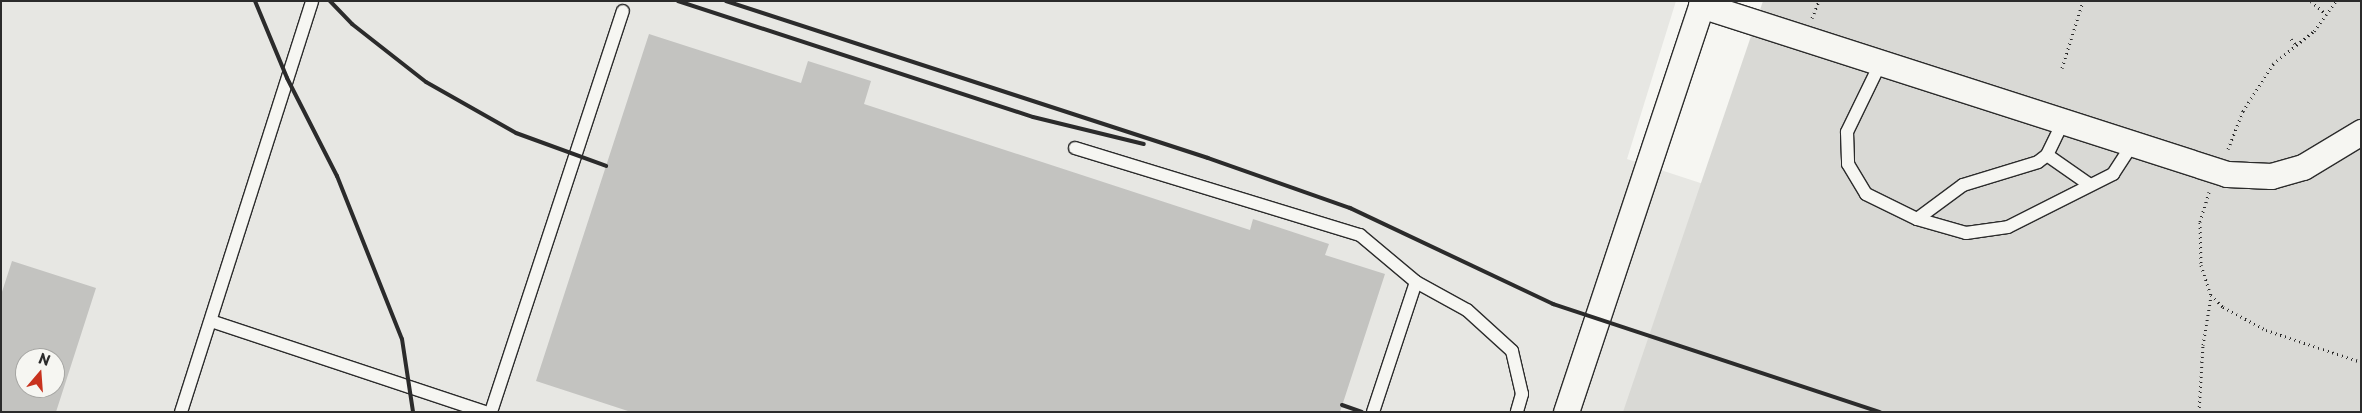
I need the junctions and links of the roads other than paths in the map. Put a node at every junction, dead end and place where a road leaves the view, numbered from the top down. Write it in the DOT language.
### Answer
graph roads {
  1 [pos="312,1"];
  2 [pos="624,11"];
  3 [pos="1881,62"];
  4 [pos="2063,122"];
  5 [pos="2361,132"];
  6 [pos="2132,145"];
  7 [pos="1075,148"];
  8 [pos="2046,155"];
  9 [pos="2090,185"];
  10 [pos="1917,219"];
  11 [pos="1416,282"];
  12 [pos="211,320"];
  13 [pos="181,412"];
  14 [pos="484,412"];
  15 [pos="491,412"];
  16 [pos="1373,412"];
  17 [pos="1517,412"];
  18 [pos="1566,412"];
  1 -- 12 [label="lane"];
  2 -- 15 [label="lane"];
  3 -- 4 [label="street"];
  3 -- 10 [label="lane"];
  3 -- 18 [label="street"];
  4 -- 6 [label="street"];
  4 -- 8 [label="lane"];
  5 -- 6 [label="street"];
  6 -- 9 [label="lane"];
  7 -- 11 [label="lane"];
  8 -- 9 [label="lane"];
  8 -- 10 [label="lane"];
  9 -- 10 [label="lane"];
  11 -- 16 [label="lane"];
  11 -- 17 [label="lane"];
  12 -- 13 [label="lane"];
  12 -- 14 [label="lane"];
}
